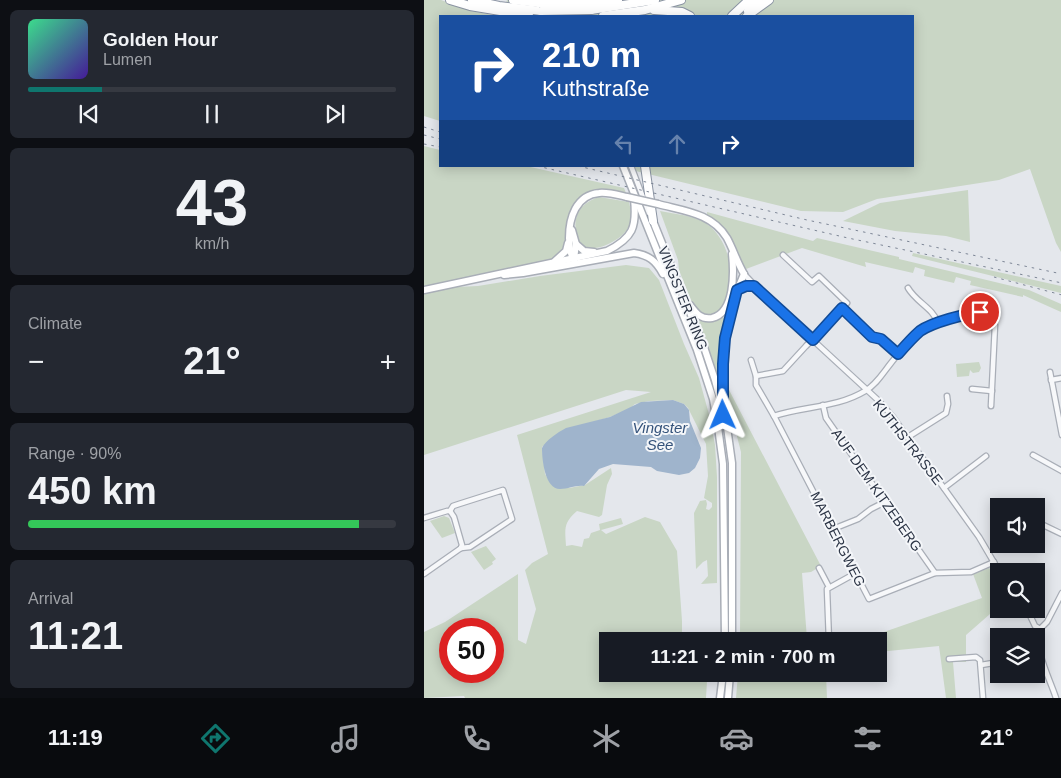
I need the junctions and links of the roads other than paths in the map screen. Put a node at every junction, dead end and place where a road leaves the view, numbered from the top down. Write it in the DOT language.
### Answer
graph roads {
  1 [pos="450,0"];
  2 [pos="472,0"];
  3 [pos="513,0"];
  4 [pos="569,0"];
  5 [pos="618,0"];
  6 [pos="655,0"];
  7 [pos="681,0"];
  8 [pos="748,0"];
  9 [pos="758,0"];
  10 [pos="769,0"];
  11 [pos="540,7"];
  12 [pos="589,7"];
  13 [pos="645,10"];
  14 [pos="523,15"];
  15 [pos="573,15"];
  16 [pos="577,15"];
  17 [pos="610,15"];
  18 [pos="688,15"];
  19 [pos="733,15"];
  20 [pos="746,15"];
  21 [pos="746,15"];
  22 [pos="623,167"];
  23 [pos="631,167"];
  24 [pos="645,167"];
  25 [pos="633,190"];
  26 [pos="653,221"];
  27 [pos="571,222"];
  28 [pos="569,232"];
  29 [pos="576,244"];
  30 [pos="731,248"];
  31 [pos="611,249"];
  32 [pos="783,256"];
  33 [pos="573,259"];
  34 [pos="554,262"];
  35 [pos="582,263"];
  36 [pos="566,266"];
  37 [pos="500,274"];
  38 [pos="744,274"];
  39 [pos="733,284"];
  40 [pos="754,286"];
  41 [pos="908,288"];
  42 [pos="424,290"];
  43 [pos="673,290"];
  44 [pos="737,290"];
  45 [pos="683,296"];
  46 [pos="842,308"];
  47 [pos="938,323"];
  48 [pos="813,340"];
  49 [pos="898,354"];
  50 [pos="751,360"];
  51 [pos="1050,372"];
  52 [pos="756,376"];
  53 [pos="1061,378"];
  54 [pos="1051,380"];
  55 [pos="972,389"];
  56 [pos="867,390"];
  57 [pos="992,391"];
  58 [pos="947,396"];
  59 [pos="823,405"];
  60 [pos="991,406"];
  61 [pos="723,415"];
  62 [pos="774,416"];
  63 [pos="1061,435"];
  64 [pos="908,438"];
  65 [pos="1033,455"];
  66 [pos="986,456"];
  67 [pos="1061,471"];
  68 [pos="944,488"];
  69 [pos="885,502"];
  70 [pos="450,511"];
  71 [pos="424,518"];
  72 [pos="1045,526"];
  73 [pos="833,529"];
  74 [pos="1061,534"];
  75 [pos="461,548"];
  76 [pos="994,562"];
  77 [pos="819,568"];
  78 [pos="856,573"];
  79 [pos="935,573"];
  80 [pos="424,574"];
  81 [pos="829,587"];
  82 [pos="1061,593"];
  83 [pos="1031,618"];
  84 [pos="1038,628"];
  85 [pos="1041,628"];
  86 [pos="725,632"];
  87 [pos="732,632"];
  88 [pos="829,632"];
  89 [pos="949,659"];
  90 [pos="990,664"];
  91 [pos="981,665"];
  92 [pos="1045,669"];
  93 [pos="722,682"];
  94 [pos="729,682"];
  95 [pos="720,698"];
  96 [pos="728,698"];
  97 [pos="983,698"];
  98 [pos="1056,698"];
  1 -- 14 [label="highway"];
  2 -- 11 [label="highway"];
  3 -- 11 [label="highway"];
  4 -- 15 [label="street"];
  4 -- 16 [label="highway"];
  5 -- 12 [label="highway"];
  6 -- 12 [label="highway"];
  7 -- 13 [label="highway"];
  8 -- 19 [label="highway"];
  9 -- 20 [label="highway"];
  10 -- 21 [label="highway"];
  11 -- 12 [label="highway, bridge"];
  13 -- 17 [label="highway"];
  13 -- 18 [label="highway"];
  22 -- 25 [label="main road, VINGSTER RING"];
  23 -- 26 [label="street, VINGSTER RING"];
  24 -- 26 [label="highway"];
  25 -- 31 [label="main road"];
  25 -- 43 [label="main road, VINGSTER RING"];
  26 -- 45 [label="main road, VINGSTER RING"];
  27 -- 28 [label="main road, KUTHSTRASSE"];
  27 -- 29 [label="main road"];
  27 -- 30 [label="main road, KUTHSTRASSE, bridge"];
  28 -- 33 [label="main road, KUTHSTRASSE"];
  28 -- 34 [label="main road"];
  29 -- 31 [label="main road"];
  29 -- 33 [label="main road"];
  30 -- 38 [label="main road, KUTHSTRASSE"];
  30 -- 39 [label="main road"];
  31 -- 33 [label="main road"];
  32 -- 46 [label="street"];
  33 -- 34 [label="main road"];
  33 -- 35 [label="main road"];
  33 -- 36 [label="main road"];
  34 -- 37 [label="main road"];
  35 -- 36 [label="main road"];
  35 -- 43 [label="main road"];
  36 -- 37 [label="main road"];
  37 -- 42 [label="main road"];
  38 -- 39 [label="main road"];
  38 -- 40 [label="street, KUTHSTRASSE"];
  38 -- 44 [label="main road"];
  39 -- 45 [label="main road"];
  40 -- 44 [label="main road"];
  40 -- 48 [label="street, KUTHSTRASSE"];
  41 -- 47 [label="street"];
  43 -- 86 [label="main road, VINGSTER RING"];
  44 -- 61 [label="main road"];
  45 -- 61 [label="main road, VINGSTER RING"];
  46 -- 48 [label="street"];
  46 -- 49 [label="street"];
  47 -- 49 [label="street"];
  47 -- 57 [label="street"];
  48 -- 52 [label="street"];
  48 -- 56 [label="street, KUTHSTRASSE"];
  49 -- 56 [label="street"];
  50 -- 52 [label="street, MARBERGWEG"];
  51 -- 54 [label="street"];
  52 -- 62 [label="street, MARBERGWEG"];
  53 -- 54 [label="street"];
  54 -- 63 [label="street"];
  55 -- 57 [label="street"];
  56 -- 59 [label="street"];
  56 -- 64 [label="street, KUTHSTRASSE"];
  57 -- 60 [label="street"];
  58 -- 64 [label="street"];
  59 -- 62 [label="street"];
  59 -- 69 [label="street, AUF DEM KITZEBERG"];
  61 -- 87 [label="main road, VINGSTER RING"];
  62 -- 73 [label="street, MARBERGWEG"];
  64 -- 68 [label="street, KUTHSTRASSE"];
  65 -- 67 [label="street"];
  66 -- 68 [label="street"];
  68 -- 76 [label="street, KUTHSTRASSE"];
  69 -- 73 [label="street"];
  69 -- 79 [label="street, AUF DEM KITZEBERG"];
  70 -- 71 [label="street"];
  70 -- 75 [label="street"];
  70 -- 75 [label="street"];
  72 -- 74 [label="street"];
  73 -- 78 [label="street, MARBERGWEG"];
  75 -- 80 [label="street"];
  76 -- 79 [label="street, MARBERGWEG"];
  77 -- 81 [label="street"];
  78 -- 79 [label="street, MARBERGWEG"];
  78 -- 81 [label="street"];
  81 -- 88 [label="street"];
  82 -- 85 [label="street"];
  83 -- 84 [label="street"];
  89 -- 91 [label="street"];
  90 -- 91 [label="street"];
  91 -- 97 [label="street"];
  92 -- 98 [label="street"];
  93 -- 95 [label="main road"];
  94 -- 96 [label="main road"];
}
